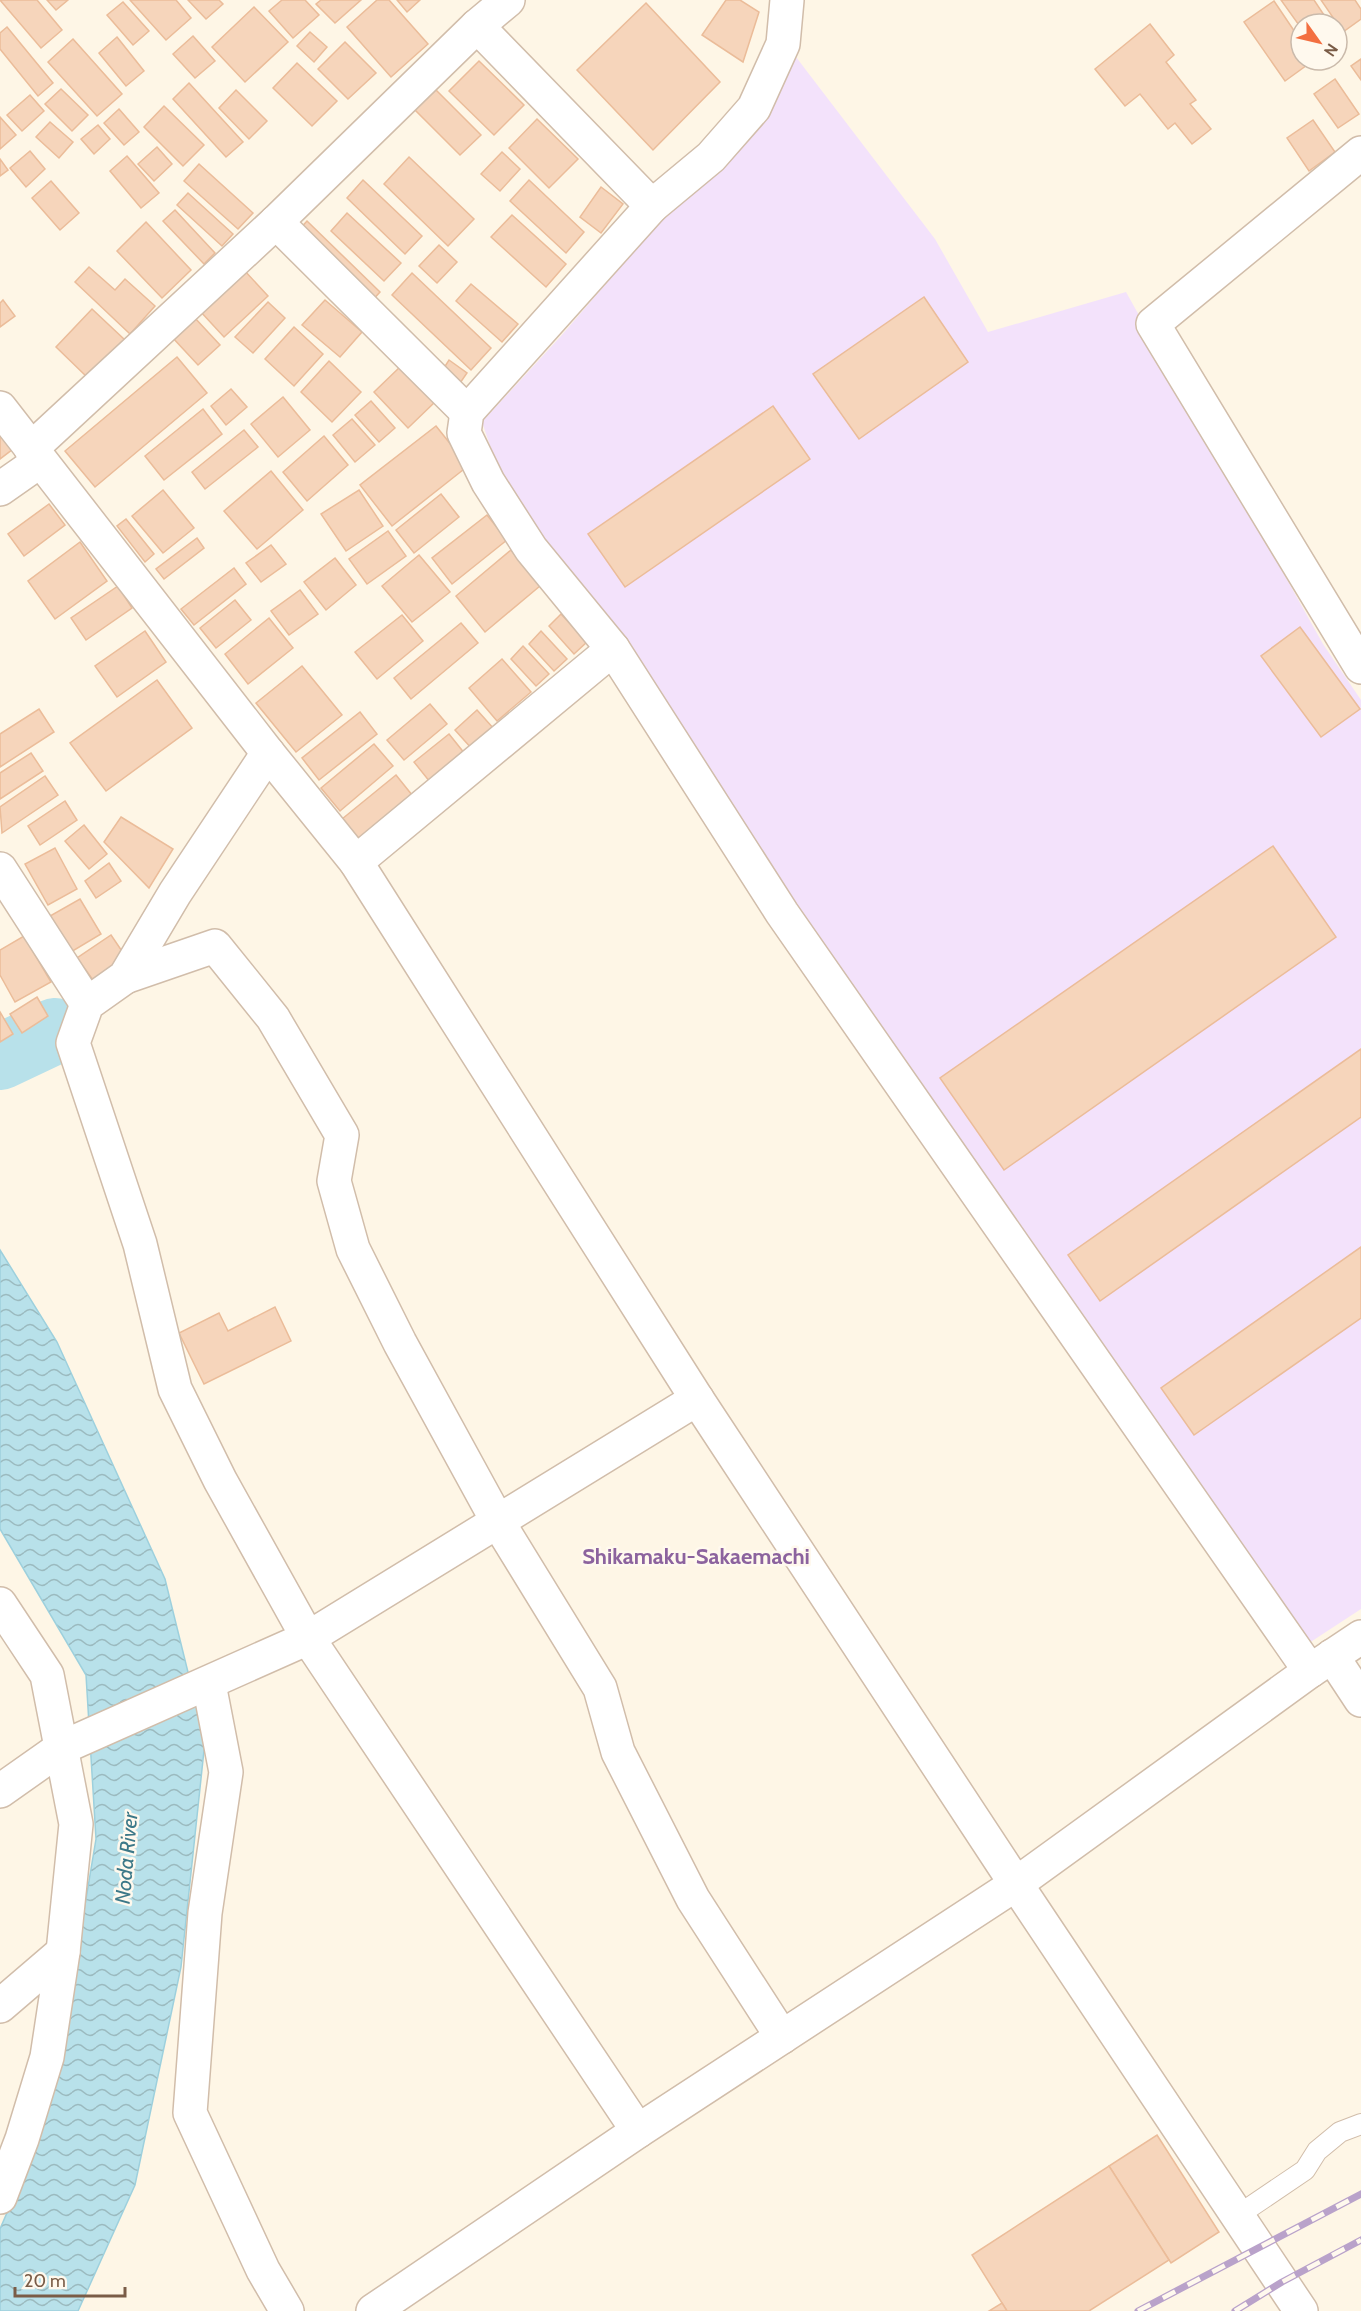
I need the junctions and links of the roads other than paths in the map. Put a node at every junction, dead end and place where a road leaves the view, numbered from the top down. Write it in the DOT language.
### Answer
graph roads {
  1 [pos="508,0"];
  2 [pos="787,0"];
  3 [pos="477,26"];
  4 [pos="1361,153"];
  5 [pos="652,206"];
  6 [pos="276,222"];
  7 [pos="0,408"];
  8 [pos="467,412"];
  9 [pos="35,455"];
  10 [pos="0,489"];
  11 [pos="1356,648"];
  12 [pos="613,650"];
  13 [pos="268,753"];
  14 [pos="356,862"];
  15 [pos="0,869"];
  16 [pos="125,977"];
  17 [pos="87,1004"];
  18 [pos="697,1399"];
  19 [pos="498,1522"];
  20 [pos="0,1604"];
  21 [pos="1361,1637"];
  22 [pos="308,1638"];
  23 [pos="1321,1664"];
  24 [pos="209,1684"];
  25 [pos="1361,1700"];
  26 [pos="61,1748"];
  27 [pos="0,1791"];
  28 [pos="1016,1884"];
  29 [pos="63,1952"];
  30 [pos="0,2006"];
  31 [pos="782,2037"];
  32 [pos="1361,2124"];
  33 [pos="638,2131"];
  34 [pos="0,2197"];
  35 [pos="1237,2216"];
  36 [pos="287,2311"];
  37 [pos="373,2311"];
  38 [pos="1301,2311"];
  1 -- 3 [label="street"];
  2 -- 5 [label="street"];
  3 -- 5 [label="street"];
  3 -- 6 [label="street"];
  4 -- 11 [label="street"];
  5 -- 8 [label="street"];
  6 -- 8 [label="street"];
  6 -- 9 [label="street"];
  7 -- 9 [label="street"];
  8 -- 12 [label="street"];
  9 -- 10 [label="street"];
  9 -- 13 [label="street"];
  12 -- 14 [label="street"];
  12 -- 23 [label="street"];
  13 -- 14 [label="street"];
  13 -- 16 [label="street"];
  14 -- 18 [label="street"];
  15 -- 17 [label="street"];
  16 -- 17 [label="street"];
  16 -- 19 [label="street"];
  17 -- 22 [label="street"];
  18 -- 19 [label="street"];
  18 -- 28 [label="street"];
  19 -- 22 [label="street"];
  19 -- 31 [label="street"];
  20 -- 26 [label="street"];
  21 -- 23 [label="street"];
  22 -- 24 [label="street"];
  22 -- 33 [label="street"];
  23 -- 25 [label="street"];
  23 -- 28 [label="street"];
  24 -- 26 [label="street"];
  24 -- 36 [label="street"];
  26 -- 27 [label="street"];
  26 -- 29 [label="street"];
  28 -- 31 [label="street"];
  28 -- 35 [label="street"];
  29 -- 30 [label="street"];
  29 -- 34 [label="street"];
  31 -- 33 [label="street"];
  32 -- 35 [label="lane"];
  33 -- 37 [label="street"];
  35 -- 38 [label="street"];
}
